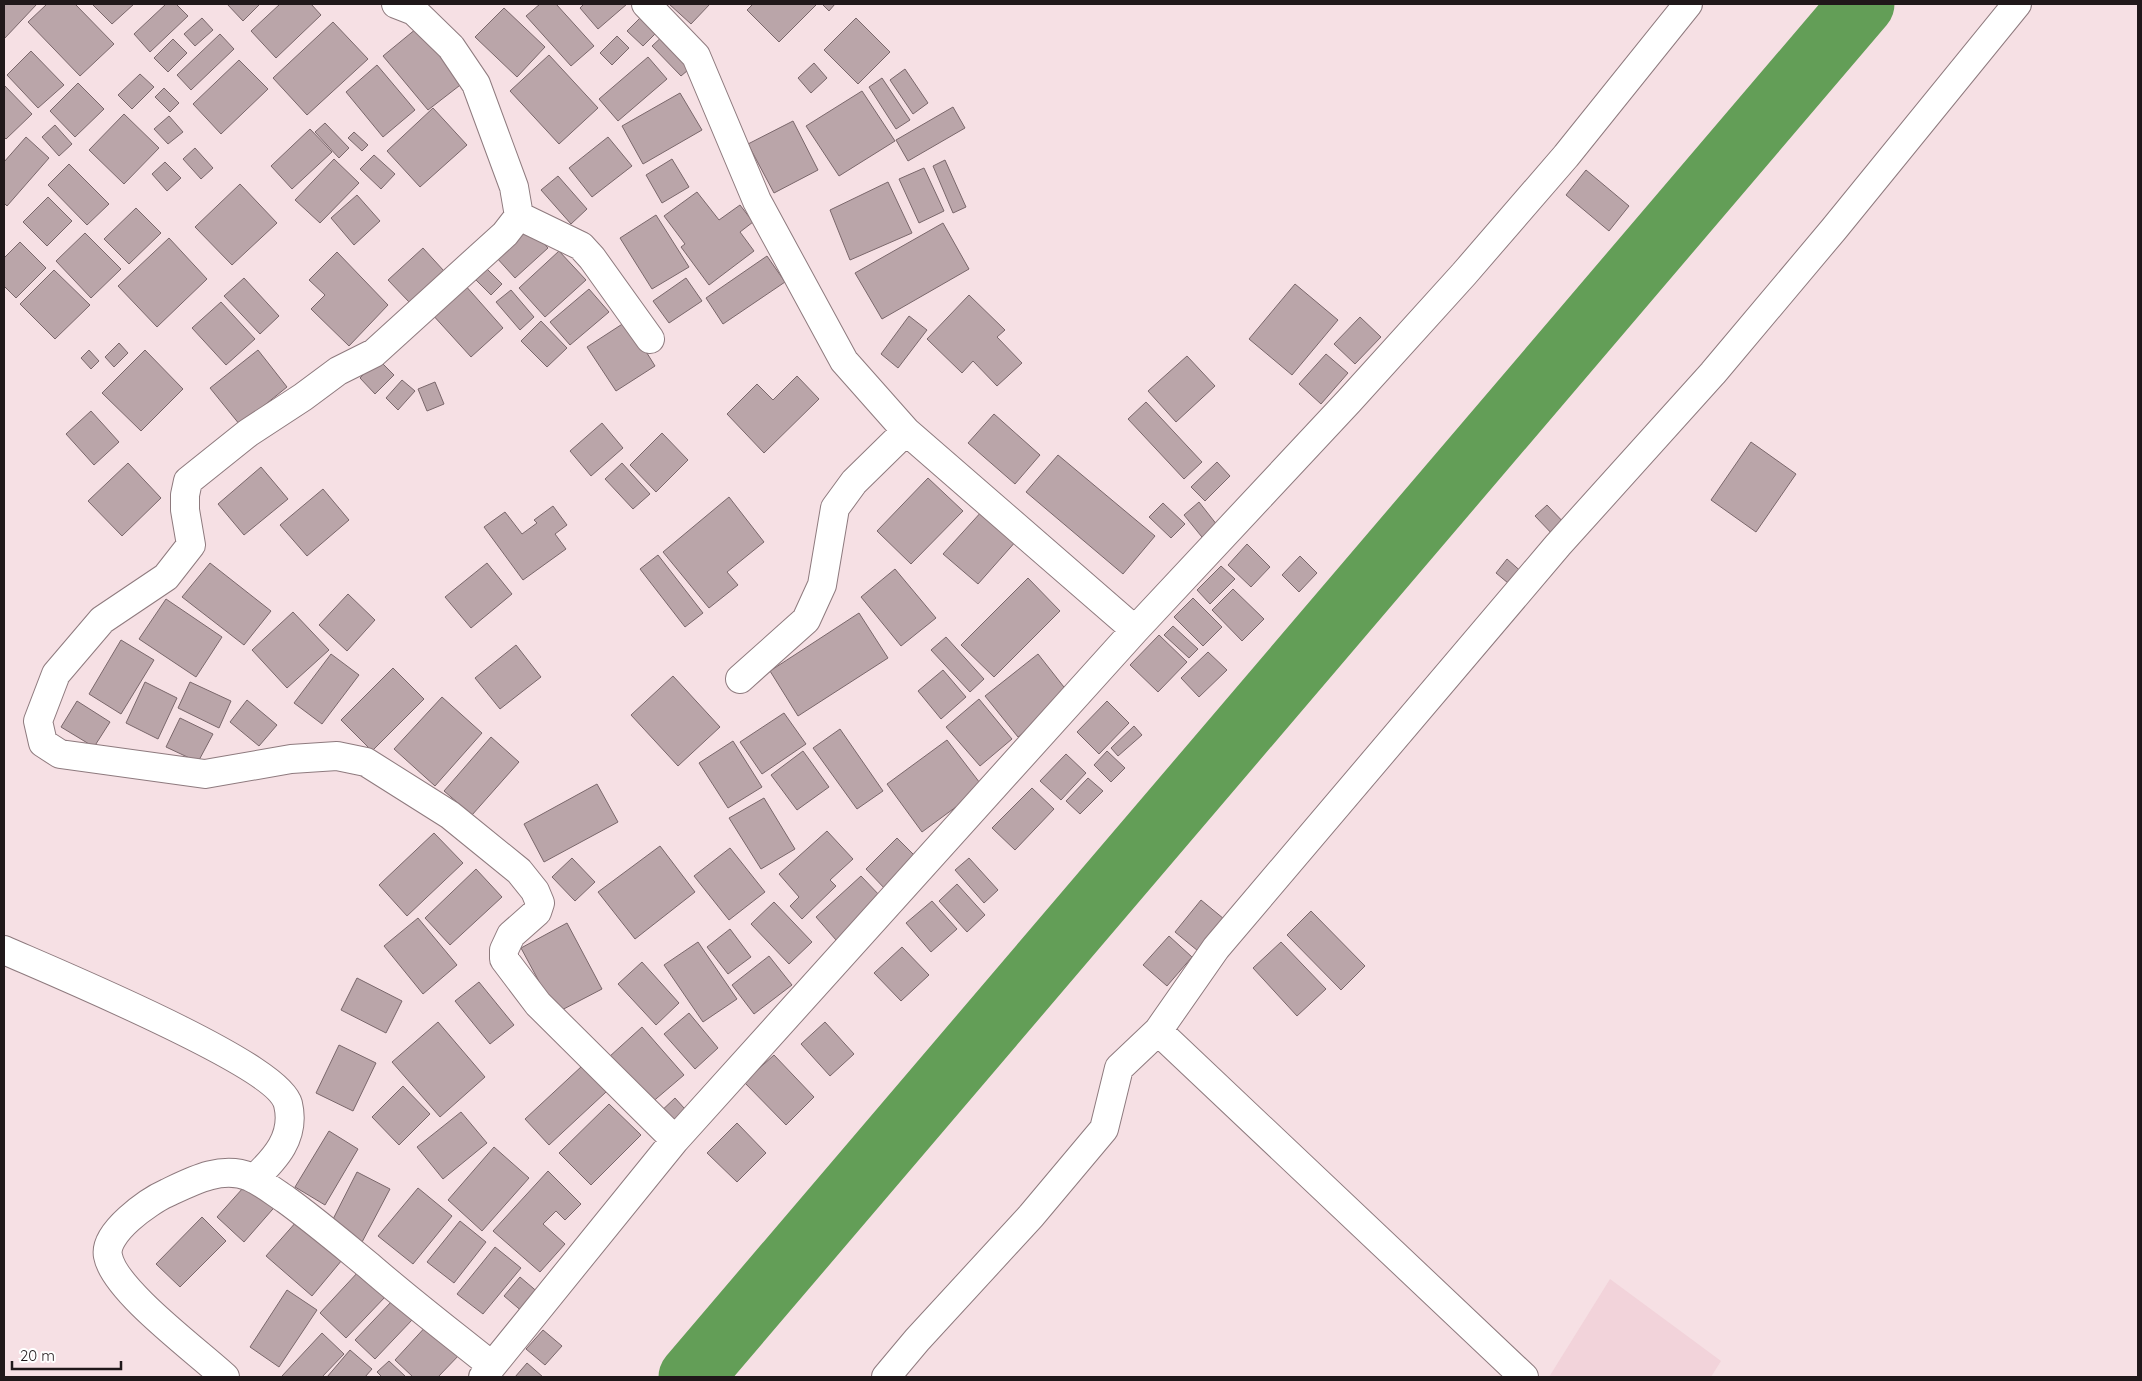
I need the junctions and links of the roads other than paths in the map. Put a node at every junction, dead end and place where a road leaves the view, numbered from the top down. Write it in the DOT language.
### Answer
graph roads {
  1 [pos="396,4"];
  2 [pos="646,4"];
  3 [pos="1688,4"];
  4 [pos="2018,4"];
  5 [pos="519,216"];
  6 [pos="650,339"];
  7 [pos="906,431"];
  8 [pos="1135,630"];
  9 [pos="740,679"];
  10 [pos="4,950"];
  11 [pos="1158,1031"];
  12 [pos="676,1140"];
  13 [pos="254,1179"];
  14 [pos="487,1371"];
  15 [pos="225,1377"];
  16 [pos="886,1377"];
  17 [pos="1524,1377"];
  1 -- 5 [label="street"];
  2 -- 7 [label="street"];
  3 -- 8 [label="street"];
  4 -- 11 [label="street"];
  5 -- 6 [label="street"];
  5 -- 12 [label="street"];
  7 -- 8 [label="street"];
  7 -- 9 [label="street"];
  8 -- 12 [label="street"];
  10 -- 13 [label="street"];
  11 -- 16 [label="street"];
  11 -- 17 [label="street"];
  12 -- 14 [label="street"];
  13 -- 14 [label="street"];
  13 -- 15 [label="street"];
}
